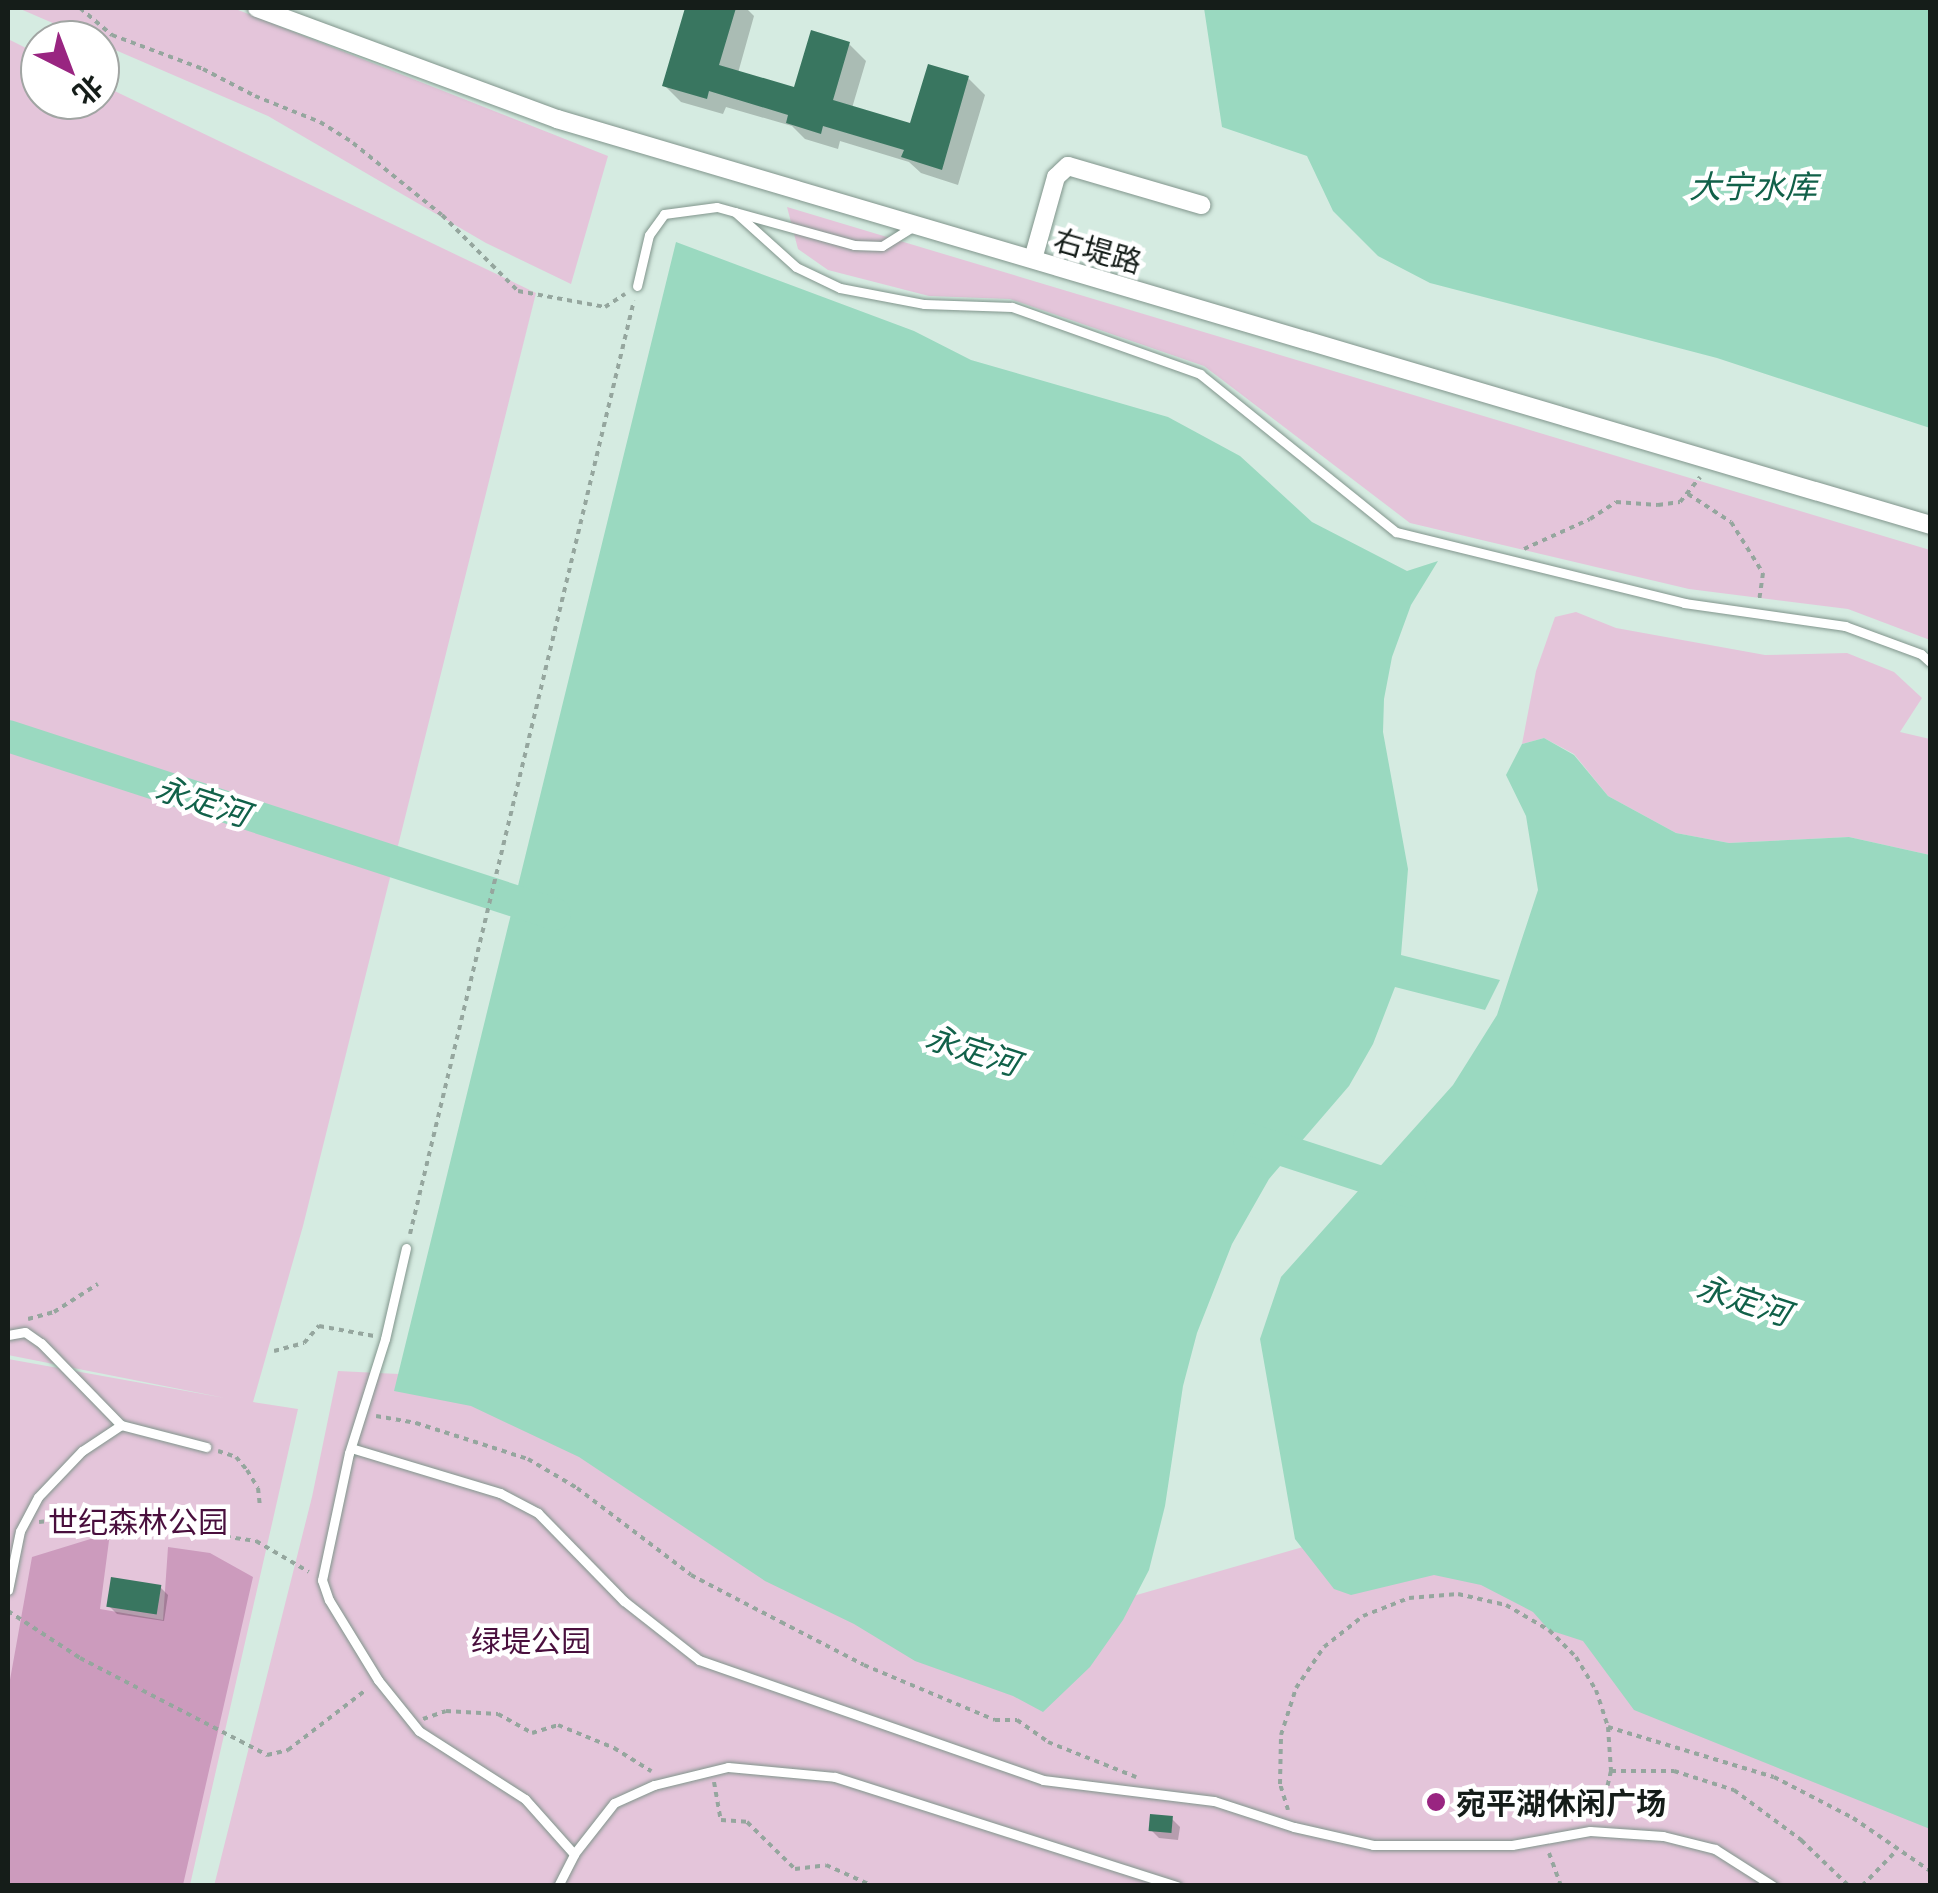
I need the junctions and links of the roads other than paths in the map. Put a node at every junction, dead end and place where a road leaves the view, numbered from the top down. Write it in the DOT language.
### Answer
graph roads {
  1 [pos="256,8"];
  2 [pos="1201,205"];
  3 [pos="742,215"];
  4 [pos="916,225"];
  5 [pos="1032,260"];
  6 [pos="637,286"];
  7 [pos="1930,525"];
  8 [pos="1930,662"];
  9 [pos="406,1248"];
  10 [pos="8,1335"];
  11 [pos="121,1425"];
  12 [pos="206,1448"];
  13 [pos="351,1448"];
  14 [pos="8,1590"];
  15 [pos="574,1854"];
  16 [pos="558,1886"];
  17 [pos="1177,1886"];
  18 [pos="1773,1886"];
  1 -- 4 [label="street, 右堤路"];
  2 -- 5 [label="street"];
  3 -- 4 [label="lane"];
  3 -- 6 [label="lane"];
  3 -- 8 [label="lane"];
  4 -- 5 [label="street, 右堤路"];
  5 -- 7 [label="street, 右堤路"];
  9 -- 13 [label="lane"];
  10 -- 11 [label="lane"];
  11 -- 12 [label="lane"];
  11 -- 14 [label="lane"];
  13 -- 15 [label="lane"];
  13 -- 18 [label="lane"];
  15 -- 16 [label="lane"];
  15 -- 17 [label="lane"];
}
